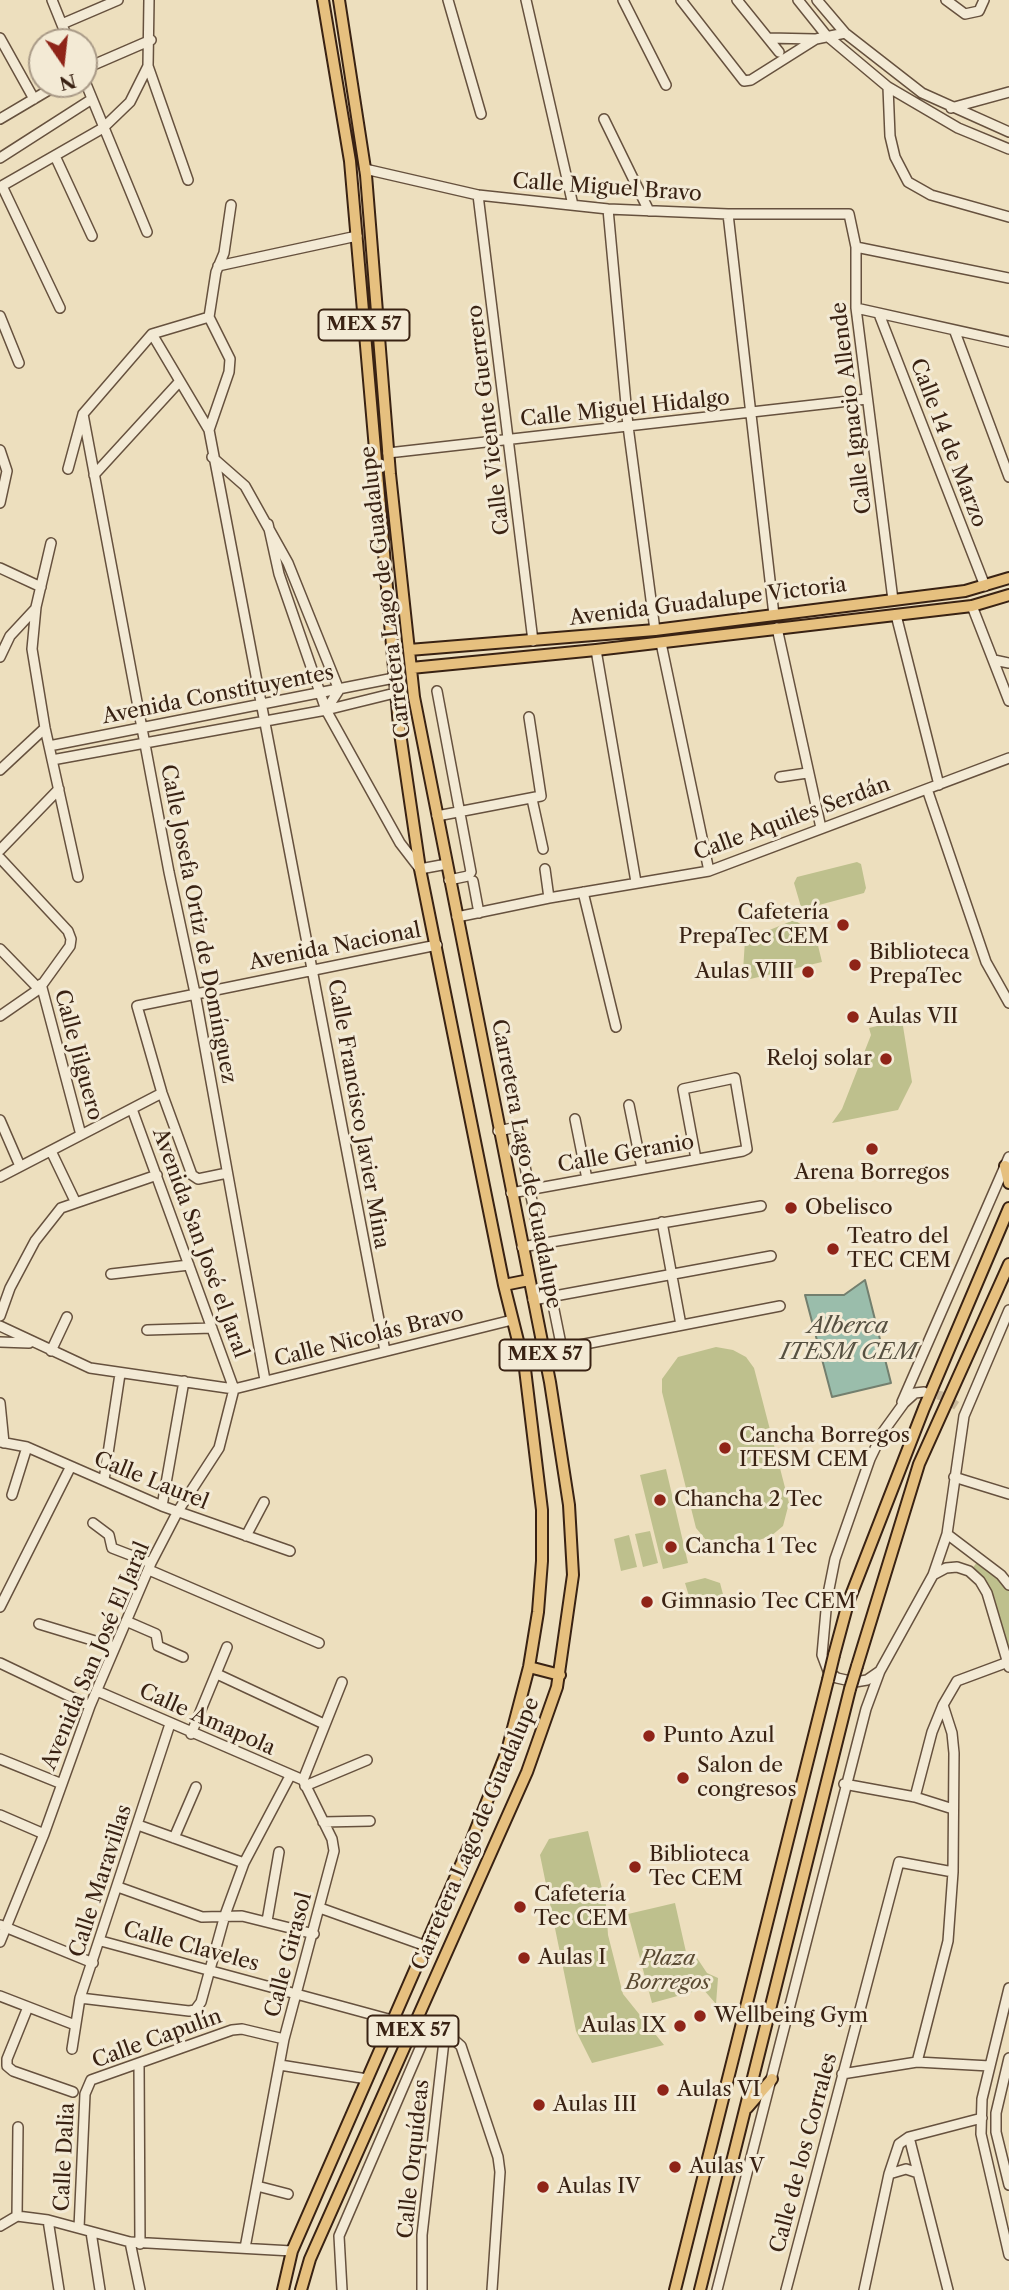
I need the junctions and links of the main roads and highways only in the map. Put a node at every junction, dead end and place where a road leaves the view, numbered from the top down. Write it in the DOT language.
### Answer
graph roads {
  1 [pos="323,0"];
  2 [pos="339,0"];
  3 [pos="395,521"];
  4 [pos="380,523"];
  5 [pos="1009,578"];
  6 [pos="1009,594"];
  7 [pos="409,650"];
  8 [pos="411,668"];
  9 [pos="1007,1161"];
  10 [pos="1009,1183"];
  11 [pos="1009,1208"];
  12 [pos="1009,1264"];
  13 [pos="529,1280"];
  14 [pos="504,1285"];
  15 [pos="884,1509"];
  16 [pos="901,1520"];
  17 [pos="529,1667"];
  18 [pos="560,1675"];
  19 [pos="383,2044"];
  20 [pos="403,2051"];
  21 [pos="772,2079"];
  22 [pos="746,2110"];
  23 [pos="283,2290"];
  24 [pos="301,2290"];
  25 [pos="675,2290"];
  26 [pos="700,2290"];
  1 -- 4 [label="main road, Carretera Lago de Guadalupe / MEX 57"];
  2 -- 3 [label="main road, Carretera Lago de Guadalupe / MEX 57"];
  3 -- 4 [label="main road"];
  3 -- 7 [label="main road, Carretera Lago de Guadalupe / MEX 57"];
  4 -- 14 [label="main road, Carretera Lago de Guadalupe / MEX 57"];
  5 -- 7 [label="main road, Avenida Guadalupe Victoria"];
  6 -- 8 [label="main road, Avenida Guadalupe Victoria"];
  7 -- 8 [label="main road, Carretera Lago de Guadalupe / MEX 57"];
  8 -- 13 [label="main road, Carretera Lago de Guadalupe / MEX 57"];
  9 -- 10 [label="main road"];
  11 -- 15 [label="main road"];
  12 -- 16 [label="main road"];
  13 -- 14 [label="main road"];
  13 -- 18 [label="main road, Carretera Lago de Guadalupe / MEX 57"];
  14 -- 17 [label="main road, Carretera Lago de Guadalupe / MEX 57"];
  15 -- 16 [label="main road"];
  15 -- 25 [label="main road, bridge"];
  16 -- 22 [label="main road, bridge"];
  17 -- 18 [label="main road"];
  17 -- 19 [label="main road, Carretera Lago de Guadalupe / MEX 57"];
  18 -- 20 [label="main road, Carretera Lago de Guadalupe / MEX 57"];
  19 -- 20 [label="main road"];
  19 -- 23 [label="main road, Carretera Lago de Guadalupe / MEX 57"];
  20 -- 24 [label="main road, Carretera Lago de Guadalupe / MEX 57"];
  21 -- 22 [label="main road"];
  22 -- 26 [label="main road"];
}
